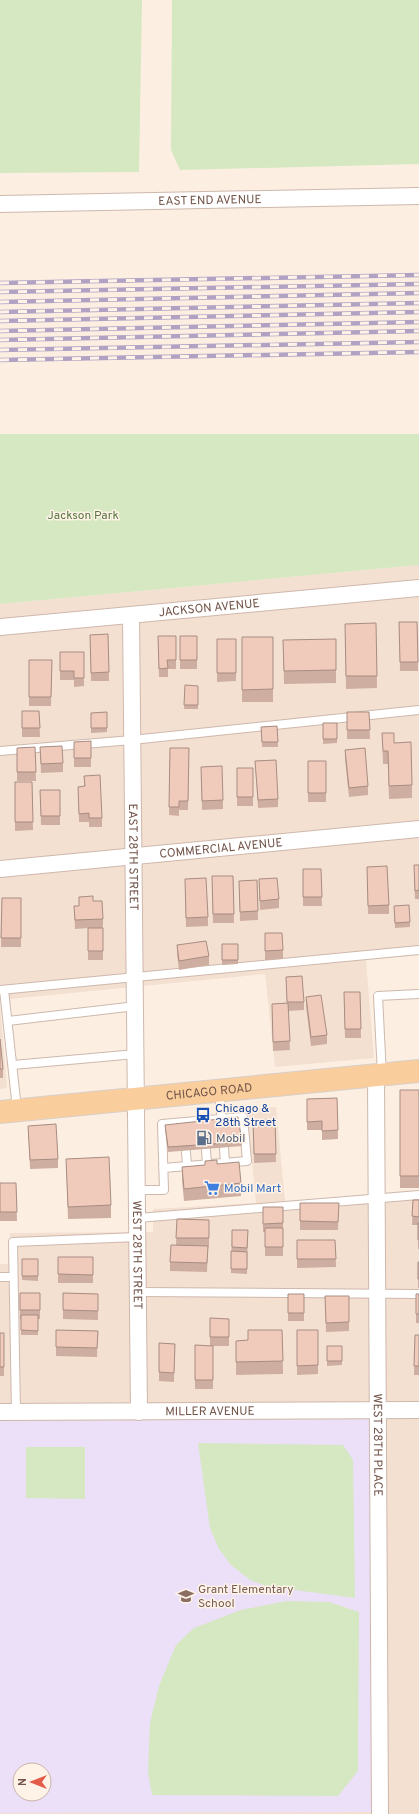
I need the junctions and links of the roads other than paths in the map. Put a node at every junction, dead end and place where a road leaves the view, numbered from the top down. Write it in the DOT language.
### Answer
graph roads {
  1 [pos="419,196"];
  2 [pos="0,204"];
  3 [pos="419,588"];
  4 [pos="131,615"];
  5 [pos="0,627"];
  6 [pos="419,710"];
  7 [pos="132,740"];
  8 [pos="0,751"];
  9 [pos="419,829"];
  10 [pos="134,856"];
  11 [pos="0,869"];
  12 [pos="419,950"];
  13 [pos="135,978"];
  14 [pos="2,990"];
  15 [pos="419,994"];
  16 [pos="136,1006"];
  17 [pos="8,1022"];
  18 [pos="136,1054"];
  19 [pos="13,1065"];
  20 [pos="419,1071"];
  21 [pos="379,1076"];
  22 [pos="219,1091"];
  23 [pos="137,1099"];
  24 [pos="9,1111"];
  25 [pos="222,1121"];
  26 [pos="224,1148"];
  27 [pos="206,1150"];
  28 [pos="186,1152"];
  29 [pos="225,1163"];
  30 [pos="207,1164"];
  31 [pos="187,1166"];
  32 [pos="163,1168"];
  33 [pos="138,1190"];
  34 [pos="419,1194"];
  35 [pos="377,1198"];
  36 [pos="138,1218"];
  37 [pos="138,1237"];
  38 [pos="0,1277"];
  39 [pos="13,1277"];
  40 [pos="138,1292"];
  41 [pos="419,1294"];
  42 [pos="377,1295"];
  43 [pos="378,1410"];
  44 [pos="419,1410"];
  45 [pos="0,1412"];
  46 [pos="16,1412"];
  47 [pos="139,1412"];
  48 [pos="380,1814"];
  1 -- 2 [label="street, EAST END AVENUE"];
  3 -- 4 [label="street, JACKSON AVENUE"];
  4 -- 5 [label="street, JACKSON AVENUE"];
  4 -- 7 [label="street, EAST 28TH STREET"];
  6 -- 7 [label="lane"];
  7 -- 8 [label="lane"];
  7 -- 10 [label="street, EAST 28TH STREET"];
  9 -- 10 [label="street, COMMERCIAL AVENUE"];
  10 -- 11 [label="street, COMMERCIAL AVENUE"];
  10 -- 13 [label="street, EAST 28TH STREET"];
  12 -- 13 [label="lane"];
  13 -- 14 [label="lane"];
  13 -- 16 [label="street, EAST 28TH STREET"];
  14 -- 17 [label="lane"];
  15 -- 21 [label="lane"];
  16 -- 17 [label="lane"];
  16 -- 18 [label="street, EAST 28TH STREET"];
  17 -- 19 [label="lane"];
  18 -- 19 [label="lane"];
  18 -- 23 [label="street, EAST 28TH STREET"];
  19 -- 24 [label="lane"];
  20 -- 21 [label="main road, CHICAGO ROAD"];
  21 -- 22 [label="main road, CHICAGO ROAD"];
  21 -- 35 [label="street, WEST 28TH PLACE"];
  22 -- 23 [label="main road, CHICAGO ROAD"];
  22 -- 25 [label="lane"];
  23 -- 24 [label="main road, CHICAGO ROAD"];
  23 -- 33 [label="street, WEST 28TH STREET"];
  25 -- 29 [label="lane"];
  25 -- 32 [label="lane"];
  26 -- 29 [label="lane"];
  27 -- 30 [label="lane"];
  28 -- 31 [label="lane"];
  29 -- 30 [label="lane"];
  30 -- 31 [label="lane"];
  31 -- 32 [label="lane"];
  32 -- 33 [label="lane"];
  33 -- 36 [label="street, WEST 28TH STREET"];
  34 -- 35 [label="lane"];
  35 -- 36 [label="lane"];
  35 -- 42 [label="street, WEST 28TH PLACE"];
  36 -- 37 [label="street, WEST 28TH STREET"];
  37 -- 39 [label="lane"];
  37 -- 40 [label="street, WEST 28TH STREET"];
  38 -- 39 [label="lane"];
  39 -- 46 [label="lane"];
  40 -- 42 [label="lane"];
  40 -- 47 [label="street, WEST 28TH STREET"];
  41 -- 42 [label="lane"];
  42 -- 43 [label="street, WEST 28TH PLACE"];
  43 -- 44 [label="street, MILLER AVENUE"];
  43 -- 47 [label="street, MILLER AVENUE"];
  43 -- 48 [label="street, WEST 28TH PLACE"];
  45 -- 46 [label="street, MILLER AVENUE"];
  46 -- 47 [label="street, MILLER AVENUE"];
}
